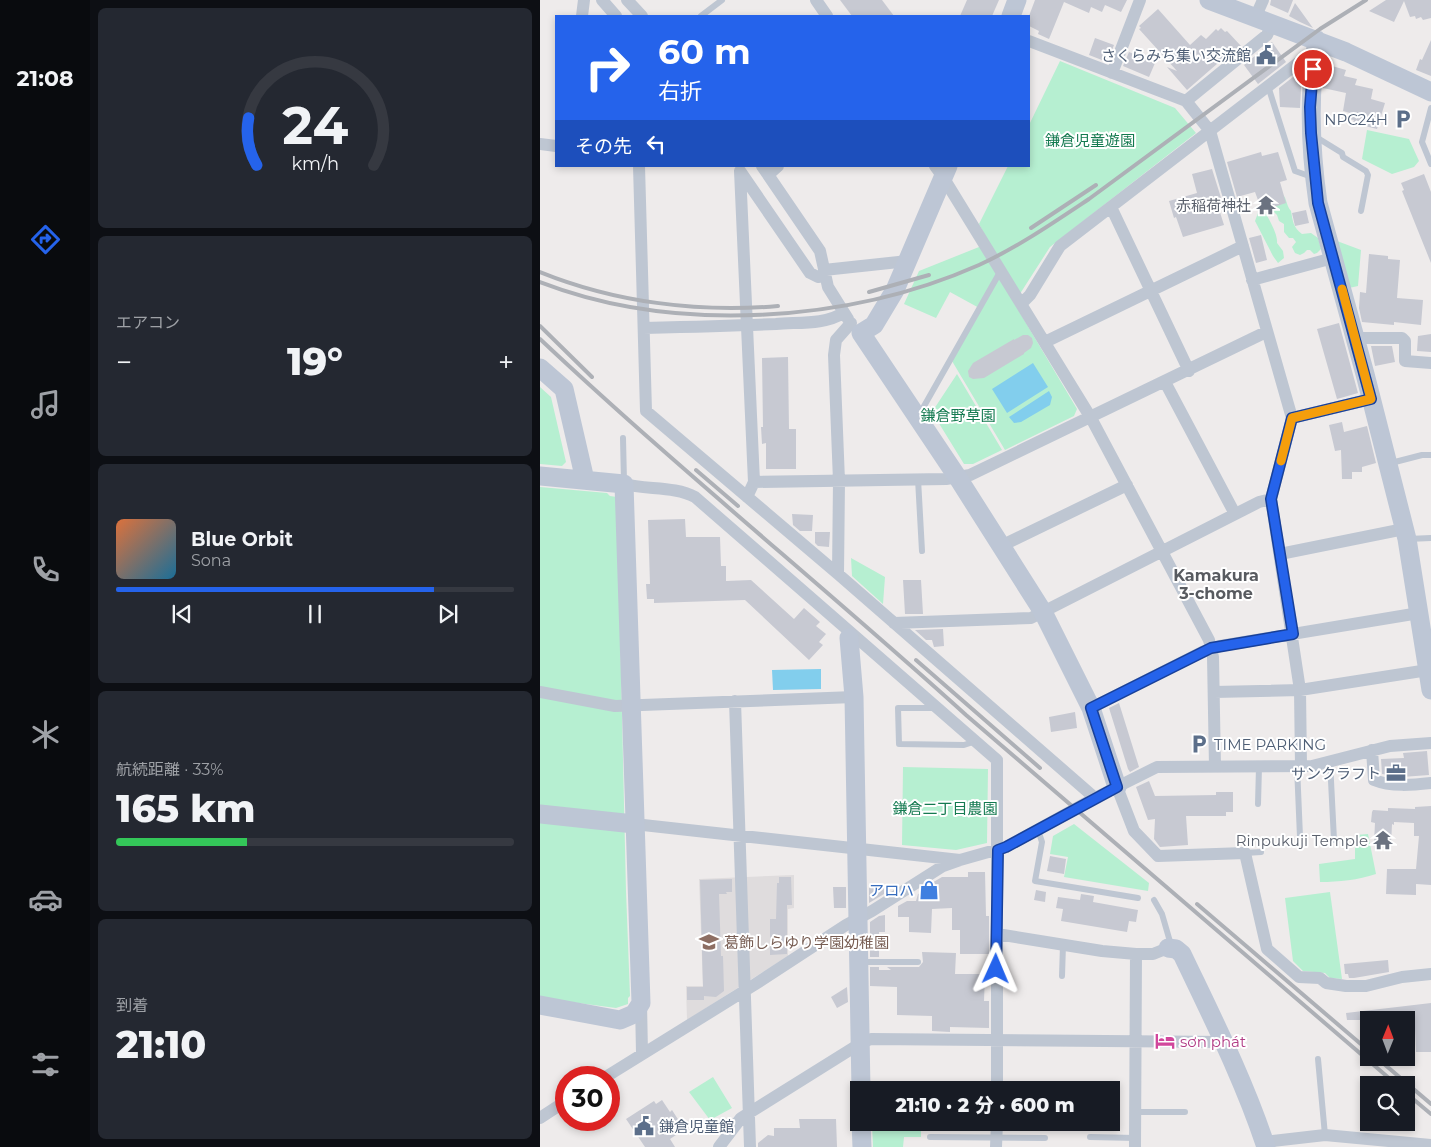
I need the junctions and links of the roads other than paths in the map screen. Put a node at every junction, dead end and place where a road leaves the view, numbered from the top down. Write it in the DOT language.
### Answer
graph roads {
  1 [pos="584,0"];
  2 [pos="602,0"];
  3 [pos="627,0"];
  4 [pos="722,0"];
  5 [pos="816,0"];
  6 [pos="1017,0"];
  7 [pos="1140,0"];
  8 [pos="1209,0"];
  9 [pos="1263,0"];
  10 [pos="582,15"];
  11 [pos="615,15"];
  12 [pos="641,15"];
  13 [pos="703,15"];
  14 [pos="826,15"];
  15 [pos="1011,15"];
  16 [pos="1264,21"];
  17 [pos="1030,41"];
  18 [pos="1316,45"];
  19 [pos="1112,73"];
  20 [pos="1268,86"];
  21 [pos="1431,92"];
  22 [pos="1186,101"];
  23 [pos="1431,108"];
  24 [pos="1210,131"];
  25 [pos="1311,133"];
  26 [pos="540,144"];
  27 [pos="555,146"];
  28 [pos="1431,164"];
  29 [pos="639,167"];
  30 [pos="739,169"];
  31 [pos="765,170"];
  32 [pos="942,170"];
  33 [pos="1314,178"];
  34 [pos="1111,207"];
  35 [pos="1361,211"];
  36 [pos="1242,246"];
  37 [pos="1333,258"];
  38 [pos="908,261"];
  39 [pos="1001,270"];
  40 [pos="824,273"];
  41 [pos="1252,280"];
  42 [pos="1150,291"];
  43 [pos="1021,304"];
  44 [pos="852,323"];
  45 [pos="746,325"];
  46 [pos="644,328"];
  47 [pos="1266,332"];
  48 [pos="1355,338"];
  49 [pos="1045,342"];
  50 [pos="1431,363"];
  51 [pos="540,368"];
  52 [pos="1189,371"];
  53 [pos="1165,382"];
  54 [pos="1371,399"];
  55 [pos="918,416"];
  56 [pos="1091,418"];
  57 [pos="1292,418"];
  58 [pos="622,438"];
  59 [pos="1431,455"];
  60 [pos="1387,464"];
  61 [pos="540,476"];
  62 [pos="958,478"];
  63 [pos="918,479"];
  64 [pos="585,480"];
  65 [pos="839,481"];
  66 [pos="754,482"];
  67 [pos="624,484"];
  68 [pos="1127,485"];
  69 [pos="747,498"];
  70 [pos="1271,499"];
  71 [pos="1235,514"];
  72 [pos="1406,534"];
  73 [pos="1431,538"];
  74 [pos="1001,546"];
  75 [pos="922,551"];
  76 [pos="1162,552"];
  77 [pos="1280,554"];
  78 [pos="838,574"];
  79 [pos="1042,612"];
  80 [pos="1420,613"];
  81 [pos="894,623"];
  82 [pos="849,634"];
  83 [pos="1293,634"];
  84 [pos="1211,648"];
  85 [pos="1428,670"];
  86 [pos="1300,690"];
  87 [pos="1431,690"];
  88 [pos="540,692"];
  89 [pos="1214,692"];
  90 [pos="854,697"];
  91 [pos="736,701"];
  92 [pos="632,705"];
  93 [pos="938,708"];
  94 [pos="1091,708"];
  95 [pos="976,741"];
  96 [pos="1431,743"];
  97 [pos="1372,750"];
  98 [pos="1330,761"];
  99 [pos="1299,766"];
  100 [pos="1215,767"];
  101 [pos="1258,768"];
  102 [pos="1431,783"];
  103 [pos="1117,787"];
  104 [pos="1095,798"];
  105 [pos="1258,804"];
  106 [pos="540,814"];
  107 [pos="634,824"];
  108 [pos="1038,830"];
  109 [pos="740,836"];
  110 [pos="1300,837"];
  111 [pos="1334,840"];
  112 [pos="857,849"];
  113 [pos="998,850"];
  114 [pos="1261,852"];
  115 [pos="1245,853"];
  116 [pos="960,860"];
  117 [pos="1138,898"];
  118 [pos="1154,900"];
  119 [pos="858,919"];
  120 [pos="997,934"];
  121 [pos="1063,945"];
  122 [pos="1170,948"];
  123 [pos="1136,954"];
  124 [pos="859,962"];
  125 [pos="918,962"];
  126 [pos="1431,974"];
  127 [pos="1062,976"];
  128 [pos="745,990"];
  129 [pos="641,1003"];
  130 [pos="540,1005"];
  131 [pos="996,1041"];
  132 [pos="1135,1041"];
  133 [pos="1224,1042"];
  134 [pos="860,1043"];
  135 [pos="642,1053"];
  136 [pos="1318,1059"];
  137 [pos="620,1067"];
  138 [pos="861,1081"];
  139 [pos="997,1081"];
  140 [pos="555,1108"];
  141 [pos="1135,1112"];
  142 [pos="1186,1112"];
  143 [pos="749,1113"];
  144 [pos="540,1118"];
  145 [pos="861,1131"];
  146 [pos="1325,1135"];
  147 [pos="930,1137"];
  148 [pos="1090,1137"];
  149 [pos="1045,1138"];
  150 [pos="996,1142"];
  151 [pos="1135,1142"];
  152 [pos="1265,1144"];
  153 [pos="1415,1145"];
  154 [pos="1431,1145"];
  155 [pos="719,1147"];
  156 [pos="750,1147"];
  157 [pos="862,1147"];
  1 -- 10 [label="street"];
  2 -- 11 [label="street"];
  3 -- 12 [label="street"];
  4 -- 13 [label="lane"];
  5 -- 14 [label="street"];
  6 -- 15 [label="street"];
  7 -- 19 [label="street"];
  8 -- 16 [label="street"];
  9 -- 16 [label="street"];
  16 -- 18 [label="street"];
  16 -- 22 [label="street"];
  17 -- 19 [label="street"];
  18 -- 20 [label="street"];
  18 -- 21 [label="street"];
  18 -- 25 [label="street"];
  19 -- 22 [label="street"];
  20 -- 24 [label="street"];
  20 -- 33 [label="lane"];
  22 -- 24 [label="street"];
  23 -- 28 [label="lane"];
  24 -- 34 [label="street"];
  24 -- 36 [label="street"];
  25 -- 33 [label="street"];
  25 -- 35 [label="lane"];
  26 -- 27 [label="street"];
  29 -- 46 [label="street"];
  30 -- 40 [label="street"];
  30 -- 45 [label="street"];
  31 -- 40 [label="street"];
  32 -- 38 [label="street"];
  32 -- 39 [label="street"];
  33 -- 37 [label="street"];
  34 -- 42 [label="street"];
  34 -- 43 [label="street"];
  36 -- 41 [label="street"];
  36 -- 42 [label="street"];
  37 -- 41 [label="street"];
  37 -- 48 [label="street"];
  38 -- 40 [label="street"];
  38 -- 44 [label="street"];
  39 -- 43 [label="street"];
  39 -- 55 [label="lane"];
  40 -- 44 [label="street"];
  41 -- 47 [label="street"];
  42 -- 49 [label="street"];
  42 -- 52 [label="street"];
  43 -- 49 [label="street"];
  44 -- 45 [label="street"];
  44 -- 55 [label="street"];
  44 -- 65 [label="street"];
  45 -- 46 [label="street"];
  45 -- 66 [label="street"];
  46 -- 69 [label="street"];
  47 -- 52 [label="street"];
  47 -- 57 [label="street"];
  48 -- 50 [label="street"];
  48 -- 54 [label="street"];
  49 -- 56 [label="street"];
  51 -- 64 [label="street"];
  52 -- 53 [label="street"];
  53 -- 56 [label="street"];
  53 -- 71 [label="street"];
  54 -- 57 [label="street"];
  54 -- 60 [label="street"];
  55 -- 62 [label="street"];
  56 -- 62 [label="street"];
  56 -- 68 [label="street"];
  57 -- 70 [label="street"];
  58 -- 67 [label="lane"];
  59 -- 60 [label="lane"];
  60 -- 72 [label="street"];
  61 -- 64 [label="street"];
  62 -- 63 [label="street"];
  62 -- 74 [label="street"];
  63 -- 65 [label="street"];
  63 -- 75 [label="lane"];
  64 -- 67 [label="street"];
  65 -- 66 [label="street"];
  65 -- 78 [label="street"];
  66 -- 69 [label="street"];
  67 -- 82 [label="street"];
  67 -- 92 [label="street"];
  68 -- 74 [label="street"];
  68 -- 76 [label="street"];
  69 -- 78 [label="street"];
  70 -- 71 [label="street"];
  70 -- 77 [label="street"];
  71 -- 76 [label="street"];
  72 -- 73 [label="lane"];
  72 -- 77 [label="street"];
  72 -- 80 [label="street"];
  74 -- 79 [label="street"];
  76 -- 79 [label="street"];
  76 -- 84 [label="street"];
  77 -- 83 [label="street"];
  78 -- 81 [label="street"];
  79 -- 81 [label="street"];
  79 -- 94 [label="street"];
  80 -- 83 [label="street"];
  80 -- 85 [label="street"];
  81 -- 104 [label="street"];
  82 -- 90 [label="street"];
  82 -- 93 [label="street"];
  83 -- 84 [label="street"];
  83 -- 86 [label="street"];
  84 -- 89 [label="street"];
  84 -- 94 [label="street"];
  85 -- 86 [label="street"];
  85 -- 87 [label="street"];
  86 -- 89 [label="street"];
  86 -- 99 [label="street"];
  88 -- 92 [label="street"];
  89 -- 100 [label="street"];
  90 -- 91 [label="street"];
  90 -- 112 [label="street"];
  91 -- 92 [label="street"];
  91 -- 109 [label="street"];
  92 -- 107 [label="street"];
  93 -- 95 [label="street"];
  93 -- 95 [label="lane"];
  94 -- 103 [label="street"];
  95 -- 113 [label="street"];
  96 -- 97 [label="street"];
  97 -- 98 [label="street"];
  97 -- 102 [label="street"];
  98 -- 99 [label="street"];
  98 -- 111 [label="lane"];
  99 -- 101 [label="street"];
  99 -- 110 [label="lane"];
  100 -- 101 [label="street"];
  100 -- 103 [label="street"];
  101 -- 105 [label="lane"];
  103 -- 104 [label="street"];
  103 -- 115 [label="street"];
  104 -- 108 [label="street"];
  106 -- 107 [label="street"];
  107 -- 109 [label="street"];
  107 -- 129 [label="street"];
  108 -- 113 [label="street"];
  108 -- 117 [label="lane"];
  109 -- 112 [label="street"];
  109 -- 128 [label="street"];
  112 -- 116 [label="street"];
  112 -- 119 [label="street"];
  113 -- 116 [label="street"];
  113 -- 120 [label="street"];
  114 -- 115 [label="lane"];
  115 -- 126 [label="street"];
  116 -- 119 [label="street"];
  118 -- 122 [label="lane"];
  119 -- 124 [label="street"];
  119 -- 128 [label="street"];
  120 -- 121 [label="street"];
  120 -- 131 [label="street"];
  121 -- 123 [label="street"];
  121 -- 127 [label="lane"];
  122 -- 123 [label="street"];
  122 -- 133 [label="street"];
  123 -- 132 [label="street"];
  124 -- 125 [label="lane"];
  124 -- 134 [label="street"];
  128 -- 135 [label="street"];
  128 -- 143 [label="street"];
  129 -- 130 [label="street"];
  129 -- 135 [label="street"];
  131 -- 132 [label="street"];
  131 -- 134 [label="street"];
  131 -- 139 [label="street"];
  132 -- 133 [label="street"];
  132 -- 141 [label="street"];
  133 -- 152 [label="street"];
  134 -- 138 [label="street"];
  134 -- 143 [label="street"];
  135 -- 137 [label="street"];
  136 -- 146 [label="lane"];
  140 -- 144 [label="street"];
  141 -- 142 [label="lane"];
  141 -- 151 [label="street"];
  143 -- 155 [label="street"];
  143 -- 156 [label="street"];
  145 -- 157 [label="street"];
  146 -- 152 [label="street"];
  146 -- 153 [label="street"];
  147 -- 150 [label="lane"];
  148 -- 151 [label="lane"];
  149 -- 150 [label="lane"];
  153 -- 154 [label="street"];
}
